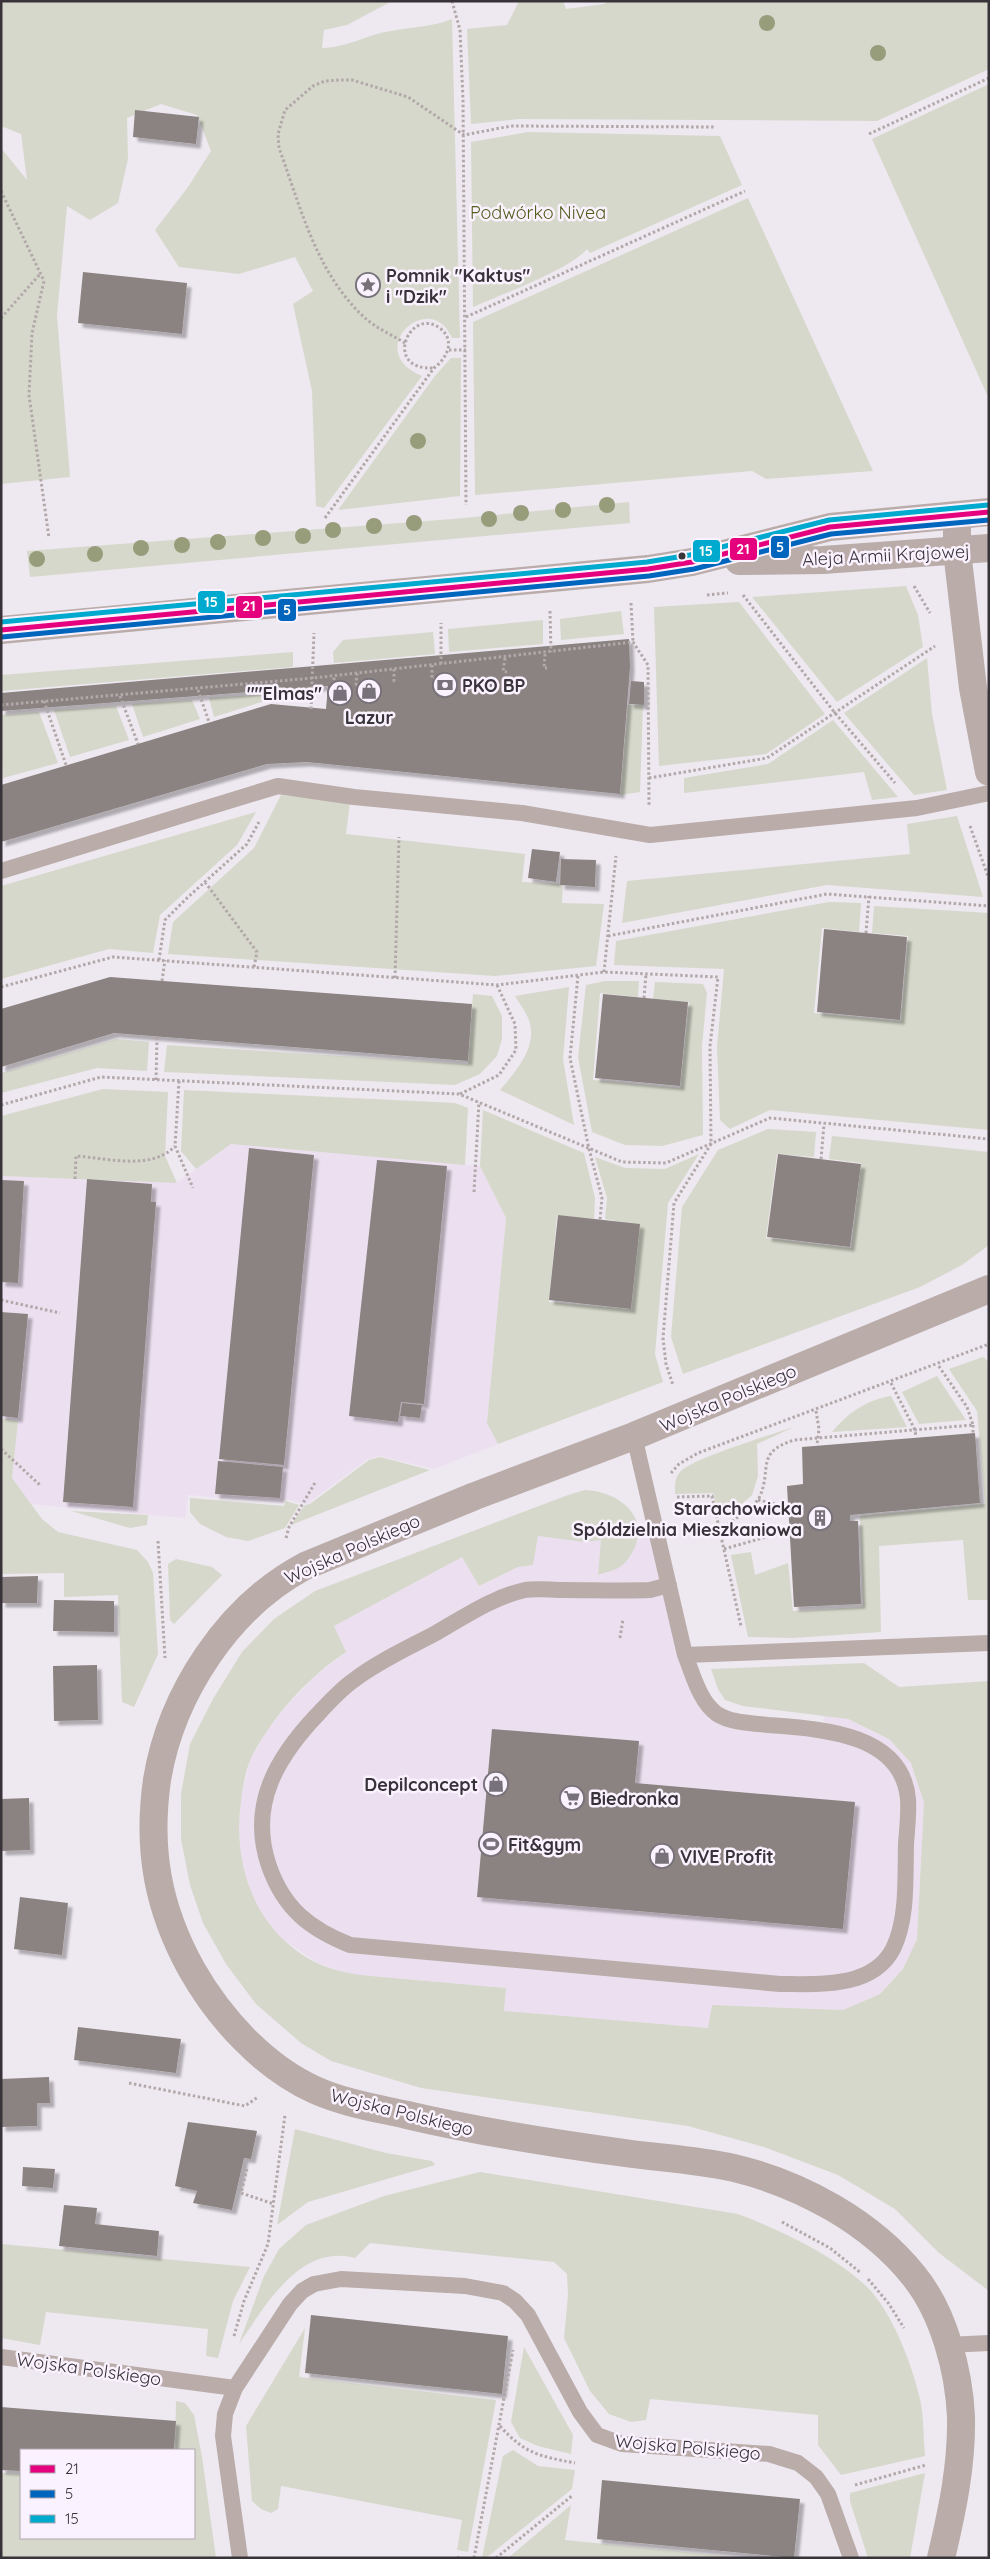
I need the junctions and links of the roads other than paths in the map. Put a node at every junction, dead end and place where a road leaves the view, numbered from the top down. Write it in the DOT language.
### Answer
graph roads {
  1 [pos="989,512"];
  2 [pos="956,516"];
  3 [pos="989,548"];
  4 [pos="957,551"];
  5 [pos="692,562"];
  6 [pos="1,630"];
  7 [pos="989,772"];
  8 [pos="989,793"];
  9 [pos="1,872"];
  10 [pos="989,1290"];
  11 [pos="634,1436"];
  12 [pos="668,1585"];
  13 [pos="989,1643"];
  14 [pos="685,1655"];
  15 [pos="989,2343"];
  16 [pos="947,2345"];
  17 [pos="1,2357"];
  18 [pos="234,2388"];
  19 [pos="240,2558"];
  20 [pos="851,2558"];
  21 [pos="942,2558"];
  1 -- 2 [label="street, Aleja Armii Krajowej"];
  2 -- 4 [label="street"];
  2 -- 5 [label="street, Aleja Armii Krajowej"];
  3 -- 4 [label="street, Aleja Armii Krajowej"];
  4 -- 5 [label="street, Aleja Armii Krajowej"];
  4 -- 7 [label="street"];
  5 -- 6 [label="street, Aleja Armii Krajowej"];
  8 -- 9 [label="lane"];
  10 -- 11 [label="street, Wojska Polskiego"];
  11 -- 12 [label="lane"];
  11 -- 16 [label="street, Wojska Polskiego"];
  12 -- 14 [label="lane"];
  12 -- 14 [label="lane"];
  13 -- 14 [label="lane"];
  15 -- 16 [label="lane"];
  16 -- 21 [label="street, Wojska Polskiego"];
  17 -- 18 [label="lane, Wojska Polskiego"];
  18 -- 19 [label="lane"];
  18 -- 20 [label="lane, Wojska Polskiego"];
}
